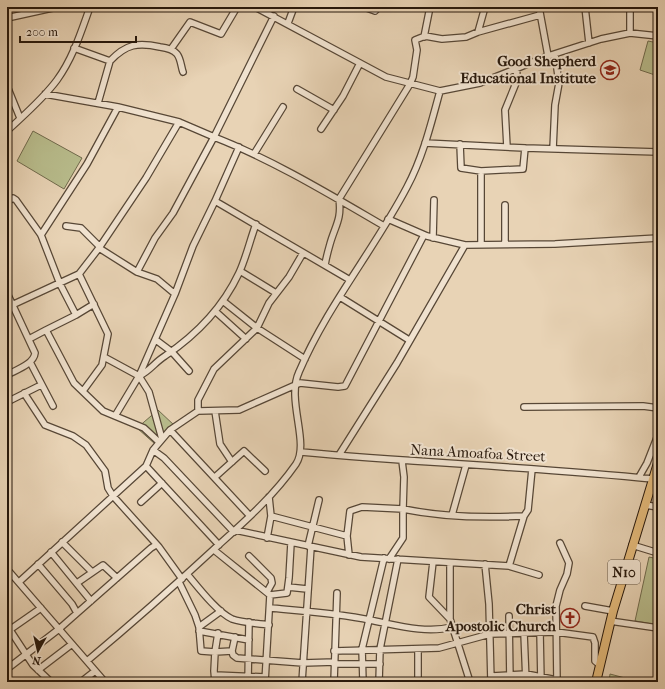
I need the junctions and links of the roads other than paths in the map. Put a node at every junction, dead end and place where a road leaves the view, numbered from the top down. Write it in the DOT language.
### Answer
graph roads {
  1 [pos="57,7"];
  2 [pos="90,7"];
  3 [pos="237,7"];
  4 [pos="255,7"];
  5 [pos="294,7"];
  6 [pos="364,7"];
  7 [pos="379,7"];
  8 [pos="430,7"];
  9 [pos="485,7"];
  10 [pos="539,7"];
  11 [pos="585,7"];
  12 [pos="630,7"];
  13 [pos="34,9"];
  14 [pos="540,15"];
  15 [pos="274,16"];
  16 [pos="7,18"];
  17 [pos="288,23"];
  18 [pos="478,32"];
  19 [pos="630,33"];
  20 [pos="424,36"];
  21 [pos="658,36"];
  22 [pos="589,43"];
  23 [pos="74,48"];
  24 [pos="171,49"];
  25 [pos="555,54"];
  26 [pos="548,56"];
  27 [pos="110,61"];
  28 [pos="360,63"];
  29 [pos="517,68"];
  30 [pos="183,72"];
  31 [pos="410,84"];
  32 [pos="7,86"];
  33 [pos="297,89"];
  34 [pos="440,91"];
  35 [pos="45,94"];
  36 [pos="98,103"];
  37 [pos="283,107"];
  38 [pos="118,108"];
  39 [pos="334,110"];
  40 [pos="20,118"];
  41 [pos="179,122"];
  42 [pos="322,129"];
  43 [pos="7,131"];
  44 [pos="214,137"];
  45 [pos="425,143"];
  46 [pos="460,144"];
  47 [pos="239,147"];
  48 [pos="506,147"];
  49 [pos="525,148"];
  50 [pos="553,149"];
  51 [pos="658,152"];
  52 [pos="254,154"];
  53 [pos="480,171"];
  54 [pos="339,199"];
  55 [pos="434,200"];
  56 [pos="215,201"];
  57 [pos="7,202"];
  58 [pos="505,206"];
  59 [pos="388,219"];
  60 [pos="256,224"];
  61 [pos="66,226"];
  62 [pos="384,226"];
  63 [pos="41,235"];
  64 [pos="424,235"];
  65 [pos="433,238"];
  66 [pos="658,238"];
  67 [pos="481,244"];
  68 [pos="505,244"];
  69 [pos="465,245"];
  70 [pos="100,248"];
  71 [pos="303,253"];
  72 [pos="325,265"];
  73 [pos="240,271"];
  74 [pos="137,272"];
  75 [pos="79,274"];
  76 [pos="350,280"];
  77 [pos="60,284"];
  78 [pos="7,293"];
  79 [pos="276,293"];
  80 [pos="176,294"];
  81 [pos="340,297"];
  82 [pos="223,301"];
  83 [pos="94,304"];
  84 [pos="12,305"];
  85 [pos="215,311"];
  86 [pos="76,315"];
  87 [pos="379,322"];
  88 [pos="257,328"];
  89 [pos="46,330"];
  90 [pos="29,339"];
  91 [pos="246,339"];
  92 [pos="156,340"];
  93 [pos="410,340"];
  94 [pos="172,352"];
  95 [pos="104,357"];
  96 [pos="305,359"];
  97 [pos="30,362"];
  98 [pos="189,371"];
  99 [pos="7,375"];
  100 [pos="139,376"];
  101 [pos="41,385"];
  102 [pos="294,385"];
  103 [pos="83,391"];
  104 [pos="24,393"];
  105 [pos="7,402"];
  106 [pos="53,406"];
  107 [pos="524,407"];
  108 [pos="658,408"];
  109 [pos="198,411"];
  110 [pos="215,411"];
  111 [pos="114,416"];
  112 [pos="170,430"];
  113 [pos="658,435"];
  114 [pos="160,440"];
  115 [pos="153,450"];
  116 [pos="301,452"];
  117 [pos="339,455"];
  118 [pos="402,461"];
  119 [pos="232,462"];
  120 [pos="658,463"];
  121 [pos="466,465"];
  122 [pos="146,466"];
  123 [pos="532,469"];
  124 [pos="265,471"];
  125 [pos="215,478"];
  126 [pos="638,478"];
  127 [pos="653,479"];
  128 [pos="162,483"];
  129 [pos="113,496"];
  130 [pos="270,497"];
  131 [pos="319,500"];
  132 [pos="141,502"];
  133 [pos="644,505"];
  134 [pos="658,507"];
  135 [pos="403,509"];
  136 [pos="452,515"];
  137 [pos="250,516"];
  138 [pos="271,516"];
  139 [pos="524,516"];
  140 [pos="313,527"];
  141 [pos="234,531"];
  142 [pos="347,536"];
  143 [pos="267,538"];
  144 [pos="62,542"];
  145 [pos="290,543"];
  146 [pos="560,543"];
  147 [pos="156,545"];
  148 [pos="219,545"];
  149 [pos="632,545"];
  150 [pos="310,546"];
  151 [pos="214,550"];
  152 [pos="51,552"];
  153 [pos="658,553"];
  154 [pos="348,555"];
  155 [pos="249,556"];
  156 [pos="387,558"];
  157 [pos="398,559"];
  158 [pos="433,562"];
  159 [pos="38,564"];
  160 [pos="450,564"];
  161 [pos="485,564"];
  162 [pos="509,566"];
  163 [pos="7,569"];
  164 [pos="92,572"];
  165 [pos="187,574"];
  166 [pos="539,575"];
  167 [pos="117,578"];
  168 [pos="180,580"];
  169 [pos="19,582"];
  170 [pos="77,583"];
  171 [pos="288,587"];
  172 [pos="308,589"];
  173 [pos="268,593"];
  174 [pos="337,593"];
  175 [pos="91,601"];
  176 [pos="585,606"];
  177 [pos="41,608"];
  178 [pos="270,608"];
  179 [pos="221,611"];
  180 [pos="307,611"];
  181 [pos="613,611"];
  182 [pos="77,613"];
  183 [pos="335,616"];
  184 [pos="509,616"];
  185 [pos="450,619"];
  186 [pos="370,620"];
  187 [pos="610,621"];
  188 [pos="249,622"];
  189 [pos="386,624"];
  190 [pos="269,625"];
  191 [pos="452,627"];
  192 [pos="658,628"];
  193 [pos="59,629"];
  194 [pos="199,629"];
  195 [pos="8,631"];
  196 [pos="540,632"];
  197 [pos="556,632"];
  198 [pos="218,633"];
  199 [pos="524,633"];
  200 [pos="490,634"];
  201 [pos="509,634"];
  202 [pos="235,637"];
  203 [pos="249,640"];
  204 [pos="72,644"];
  205 [pos="456,644"];
  206 [pos="362,649"];
  207 [pos="380,649"];
  208 [pos="418,649"];
  209 [pos="334,650"];
  210 [pos="232,651"];
  211 [pos="215,652"];
  212 [pos="26,654"];
  213 [pos="248,658"];
  214 [pos="87,661"];
  215 [pos="266,661"];
  216 [pos="302,663"];
  217 [pos="334,663"];
  218 [pos="363,664"];
  219 [pos="380,664"];
  220 [pos="600,665"];
  221 [pos="7,669"];
  222 [pos="38,670"];
  223 [pos="95,671"];
  224 [pos="510,674"];
  225 [pos="526,674"];
  226 [pos="215,675"];
  227 [pos="233,679"];
  228 [pos="248,679"];
  229 [pos="265,679"];
  230 [pos="492,679"];
  231 [pos="541,680"];
  232 [pos="557,681"];
  233 [pos="51,682"];
  234 [pos="81,682"];
  235 [pos="105,682"];
  236 [pos="216,682"];
  237 [pos="302,682"];
  238 [pos="334,682"];
  239 [pos="363,682"];
  240 [pos="379,682"];
  241 [pos="418,682"];
  242 [pos="470,682"];
  243 [pos="510,682"];
  244 [pos="526,682"];
  245 [pos="596,682"];
  1 -- 13 [label="street"];
  2 -- 23 [label="street"];
  3 -- 24 [label="street"];
  4 -- 15 [label="street"];
  5 -- 17 [label="street"];
  6 -- 7 [label="street"];
  8 -- 20 [label="street"];
  9 -- 18 [label="street"];
  10 -- 14 [label="street"];
  11 -- 22 [label="street"];
  12 -- 19 [label="street"];
  13 -- 16 [label="street"];
  14 -- 18 [label="street"];
  14 -- 26 [label="street"];
  15 -- 17 [label="street"];
  15 -- 44 [label="street"];
  17 -- 28 [label="street"];
  18 -- 20 [label="street"];
  19 -- 21 [label="street"];
  19 -- 22 [label="street"];
  20 -- 31 [label="street"];
  22 -- 25 [label="street"];
  23 -- 27 [label="street"];
  23 -- 35 [label="street"];
  24 -- 27 [label="street"];
  24 -- 30 [label="street"];
  25 -- 26 [label="street"];
  25 -- 50 [label="street"];
  26 -- 29 [label="street"];
  27 -- 36 [label="street"];
  28 -- 31 [label="street"];
  28 -- 39 [label="street"];
  29 -- 34 [label="street"];
  29 -- 48 [label="street"];
  31 -- 34 [label="street"];
  31 -- 54 [label="street"];
  32 -- 40 [label="street"];
  33 -- 39 [label="street"];
  34 -- 45 [label="street"];
  35 -- 36 [label="street"];
  35 -- 40 [label="street"];
  36 -- 38 [label="street"];
  37 -- 52 [label="street"];
  38 -- 41 [label="street"];
  38 -- 63 [label="street"];
  39 -- 42 [label="street"];
  40 -- 43 [label="street"];
  41 -- 44 [label="street"];
  41 -- 70 [label="street"];
  44 -- 47 [label="street"];
  44 -- 74 [label="street"];
  45 -- 46 [label="street"];
  45 -- 59 [label="street"];
  46 -- 48 [label="street"];
  46 -- 53 [label="street"];
  47 -- 52 [label="street"];
  47 -- 56 [label="street"];
  48 -- 49 [label="street"];
  49 -- 50 [label="street"];
  49 -- 53 [label="street"];
  50 -- 51 [label="street"];
  52 -- 54 [label="street"];
  53 -- 67 [label="street"];
  54 -- 62 [label="street"];
  54 -- 72 [label="street"];
  55 -- 65 [label="street"];
  56 -- 60 [label="street"];
  56 -- 80 [label="street"];
  57 -- 63 [label="street"];
  58 -- 68 [label="street"];
  59 -- 62 [label="street"];
  59 -- 64 [label="street"];
  60 -- 71 [label="street"];
  60 -- 73 [label="street"];
  61 -- 70 [label="street"];
  62 -- 76 [label="street"];
  63 -- 77 [label="street"];
  64 -- 65 [label="street"];
  64 -- 87 [label="street"];
  65 -- 69 [label="street"];
  66 -- 68 [label="street"];
  67 -- 68 [label="street"];
  67 -- 69 [label="street"];
  69 -- 93 [label="street"];
  70 -- 74 [label="street"];
  70 -- 75 [label="street"];
  71 -- 72 [label="street"];
  71 -- 79 [label="street"];
  72 -- 76 [label="street"];
  73 -- 79 [label="street"];
  73 -- 82 [label="street"];
  74 -- 80 [label="street"];
  75 -- 77 [label="street"];
  75 -- 83 [label="street"];
  76 -- 81 [label="street"];
  77 -- 84 [label="street"];
  77 -- 86 [label="street"];
  78 -- 84 [label="street"];
  79 -- 88 [label="street"];
  80 -- 92 [label="street"];
  81 -- 87 [label="street"];
  81 -- 96 [label="street"];
  82 -- 85 [label="street"];
  82 -- 88 [label="street"];
  83 -- 86 [label="street"];
  83 -- 95 [label="street"];
  84 -- 90 [label="street"];
  85 -- 91 [label="street"];
  85 -- 94 [label="street"];
  86 -- 89 [label="street"];
  87 -- 93 [label="street"];
  87 -- 102 [label="street"];
  88 -- 91 [label="street"];
  88 -- 96 [label="street"];
  89 -- 90 [label="street"];
  89 -- 103 [label="street"];
  90 -- 97 [label="street"];
  91 -- 109 [label="street"];
  92 -- 94 [label="street"];
  92 -- 100 [label="street"];
  93 -- 117 [label="street"];
  94 -- 98 [label="street"];
  94 -- 100 [label="street"];
  95 -- 100 [label="street"];
  95 -- 103 [label="street"];
  96 -- 102 [label="street"];
  97 -- 99 [label="street"];
  97 -- 101 [label="street"];
  100 -- 111 [label="street"];
  100 -- 114 [label="street"];
  101 -- 104 [label="street"];
  101 -- 106 [label="street"];
  102 -- 110 [label="street"];
  102 -- 116 [label="street"];
  103 -- 111 [label="street"];
  104 -- 105 [label="street"];
  104 -- 129 [label="street"];
  107 -- 108 [label="street"];
  109 -- 110 [label="street"];
  109 -- 112 [label="street"];
  110 -- 119 [label="street"];
  111 -- 114 [label="street"];
  112 -- 114 [label="street"];
  112 -- 125 [label="street"];
  113 -- 126 [label="street"];
  114 -- 115 [label="street"];
  115 -- 122 [label="street"];
  115 -- 141 [label="street"];
  116 -- 117 [label="street, Nana Amoafoa Street"];
  116 -- 130 [label="street"];
  117 -- 118 [label="street, Nana Amoafoa Street"];
  118 -- 121 [label="street, Nana Amoafoa Street"];
  118 -- 135 [label="street"];
  119 -- 124 [label="street"];
  119 -- 125 [label="street"];
  120 -- 127 [label="highway, N10"];
  121 -- 123 [label="street, Nana Amoafoa Street"];
  121 -- 136 [label="street"];
  122 -- 128 [label="street"];
  122 -- 129 [label="street"];
  123 -- 126 [label="street, Nana Amoafoa Street"];
  123 -- 139 [label="street"];
  125 -- 137 [label="street"];
  126 -- 127 [label="street, Nana Amoafoa Street"];
  127 -- 133 [label="highway, N10"];
  128 -- 132 [label="street"];
  128 -- 148 [label="street"];
  129 -- 144 [label="street"];
  129 -- 147 [label="street"];
  130 -- 137 [label="street"];
  130 -- 138 [label="street"];
  131 -- 140 [label="street"];
  133 -- 134 [label="street"];
  133 -- 149 [label="highway, N10"];
  135 -- 136 [label="street"];
  135 -- 142 [label="street"];
  135 -- 156 [label="street"];
  136 -- 139 [label="street"];
  137 -- 141 [label="street"];
  138 -- 140 [label="street"];
  138 -- 143 [label="street"];
  139 -- 162 [label="street"];
  140 -- 142 [label="street"];
  140 -- 150 [label="street"];
  141 -- 143 [label="street"];
  141 -- 148 [label="street"];
  142 -- 154 [label="street"];
  143 -- 145 [label="street"];
  144 -- 152 [label="street"];
  144 -- 164 [label="street"];
  145 -- 150 [label="street"];
  145 -- 171 [label="street"];
  146 -- 197 [label="street"];
  147 -- 167 [label="street"];
  147 -- 168 [label="street"];
  148 -- 151 [label="street"];
  149 -- 153 [label="street"];
  149 -- 181 [label="highway, N10"];
  150 -- 154 [label="street"];
  150 -- 172 [label="street"];
  151 -- 165 [label="street"];
  151 -- 173 [label="street"];
  152 -- 159 [label="street"];
  152 -- 170 [label="street"];
  154 -- 156 [label="street"];
  155 -- 173 [label="street"];
  156 -- 157 [label="street"];
  156 -- 186 [label="street"];
  157 -- 158 [label="street"];
  157 -- 189 [label="street"];
  158 -- 160 [label="street"];
  158 -- 185 [label="street"];
  159 -- 169 [label="street"];
  159 -- 182 [label="street"];
  160 -- 161 [label="street"];
  160 -- 185 [label="street"];
  161 -- 162 [label="street"];
  161 -- 200 [label="street"];
  162 -- 166 [label="street"];
  163 -- 169 [label="street"];
  164 -- 167 [label="street"];
  164 -- 170 [label="street"];
  165 -- 168 [label="street"];
  165 -- 179 [label="street"];
  167 -- 175 [label="street"];
  168 -- 194 [label="street"];
  168 -- 214 [label="street"];
  169 -- 177 [label="street"];
  170 -- 175 [label="street"];
  171 -- 172 [label="street"];
  171 -- 173 [label="street"];
  172 -- 180 [label="street"];
  173 -- 178 [label="street"];
  174 -- 183 [label="street"];
  175 -- 182 [label="street"];
  176 -- 181 [label="street"];
  177 -- 193 [label="street"];
  177 -- 195 [label="street"];
  178 -- 180 [label="street"];
  178 -- 190 [label="street"];
  179 -- 188 [label="street"];
  179 -- 194 [label="street"];
  180 -- 183 [label="street"];
  180 -- 216 [label="street"];
  181 -- 187 [label="highway, N10"];
  182 -- 193 [label="street"];
  183 -- 186 [label="street"];
  183 -- 209 [label="street"];
  184 -- 201 [label="street"];
  185 -- 191 [label="street"];
  186 -- 189 [label="street"];
  186 -- 206 [label="street"];
  187 -- 192 [label="street"];
  187 -- 220 [label="highway, N10"];
  188 -- 190 [label="street"];
  188 -- 203 [label="street"];
  189 -- 191 [label="street"];
  189 -- 207 [label="street"];
  190 -- 215 [label="street"];
  191 -- 205 [label="street"];
  193 -- 204 [label="street"];
  193 -- 212 [label="street"];
  194 -- 198 [label="street"];
  194 -- 211 [label="street"];
  195 -- 212 [label="street"];
  196 -- 197 [label="street"];
  196 -- 199 [label="street"];
  196 -- 231 [label="street"];
  197 -- 220 [label="street"];
  197 -- 232 [label="street"];
  198 -- 202 [label="street"];
  198 -- 211 [label="street"];
  199 -- 201 [label="street"];
  199 -- 225 [label="street"];
  200 -- 201 [label="street"];
  200 -- 205 [label="street"];
  200 -- 230 [label="street"];
  201 -- 224 [label="street"];
  202 -- 203 [label="street"];
  202 -- 210 [label="street"];
  203 -- 213 [label="street"];
  204 -- 214 [label="street"];
  204 -- 222 [label="street"];
  205 -- 208 [label="street"];
  205 -- 242 [label="street"];
  206 -- 207 [label="street"];
  206 -- 209 [label="street"];
  206 -- 218 [label="street"];
  207 -- 208 [label="street"];
  207 -- 219 [label="street"];
  208 -- 241 [label="street"];
  209 -- 217 [label="street"];
  210 -- 211 [label="street"];
  210 -- 213 [label="street"];
  211 -- 226 [label="street"];
  212 -- 221 [label="street"];
  212 -- 222 [label="street"];
  213 -- 215 [label="street"];
  213 -- 228 [label="street"];
  214 -- 223 [label="street"];
  215 -- 216 [label="street"];
  215 -- 229 [label="street"];
  216 -- 217 [label="street"];
  216 -- 237 [label="street"];
  217 -- 218 [label="street"];
  217 -- 238 [label="street"];
  218 -- 219 [label="street"];
  218 -- 239 [label="street"];
  219 -- 240 [label="street"];
  220 -- 245 [label="highway, N10"];
  222 -- 233 [label="street"];
  223 -- 234 [label="street"];
  223 -- 235 [label="street"];
  224 -- 225 [label="street"];
  224 -- 230 [label="street"];
  224 -- 243 [label="street"];
  225 -- 231 [label="street"];
  225 -- 244 [label="street"];
  226 -- 227 [label="street"];
  226 -- 236 [label="street"];
  227 -- 228 [label="street"];
  228 -- 229 [label="street"];
  231 -- 232 [label="street"];
}
